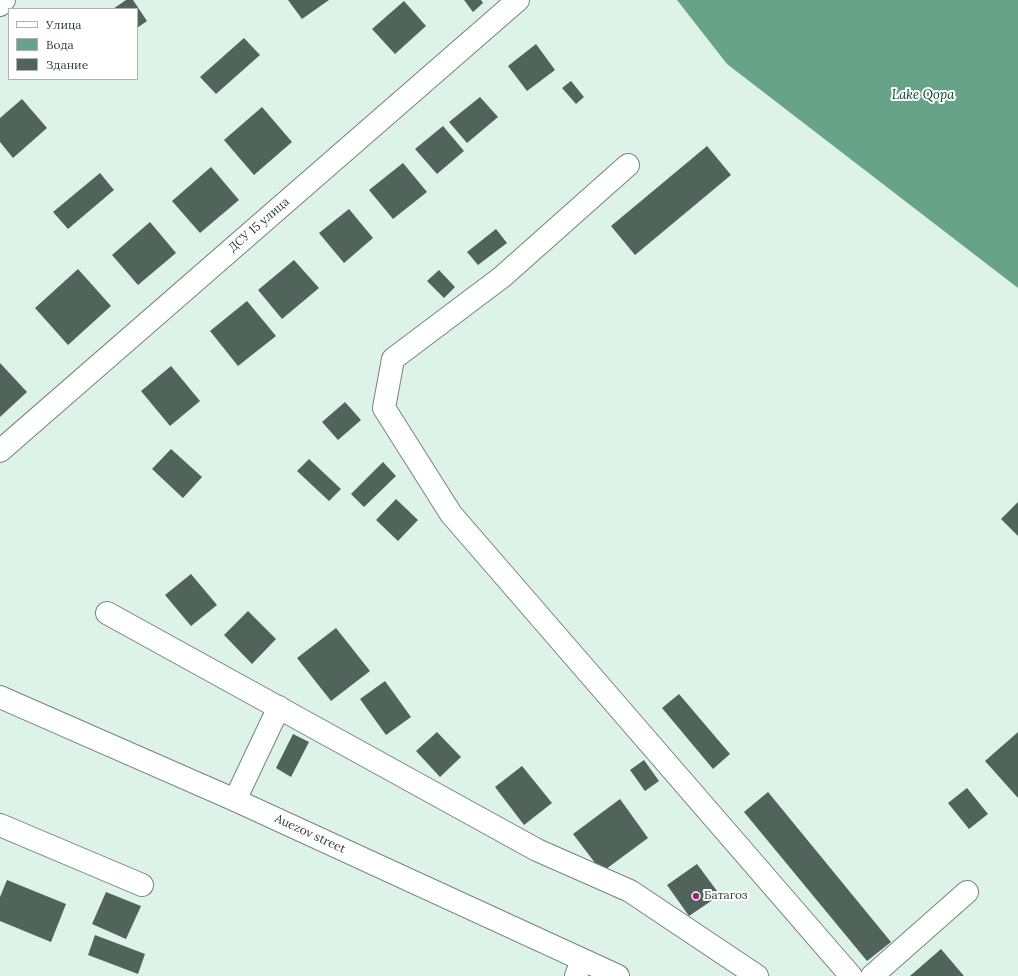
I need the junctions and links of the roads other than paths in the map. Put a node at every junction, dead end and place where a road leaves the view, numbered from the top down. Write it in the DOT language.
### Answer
graph roads {
  1 [pos="4,0"];
  2 [pos="518,0"];
  3 [pos="0,5"];
  4 [pos="628,165"];
  5 [pos="0,451"];
  6 [pos="107,613"];
  7 [pos="0,697"];
  8 [pos="279,707"];
  9 [pos="235,800"];
  10 [pos="0,825"];
  11 [pos="142,885"];
  12 [pos="967,892"];
  13 [pos="579,968"];
  14 [pos="618,976"];
  15 [pos="757,976"];
  16 [pos="851,976"];
  17 [pos="872,976"];
  1 -- 3 [label="main road"];
  2 -- 5 [label="main road, ДСУ 15 улица"];
  4 -- 16 [label="main road"];
  6 -- 8 [label="main road"];
  7 -- 9 [label="main road, Auezov street"];
  8 -- 9 [label="main road"];
  8 -- 15 [label="main road"];
  9 -- 13 [label="main road, Auezov street"];
  10 -- 11 [label="main road"];
  12 -- 17 [label="main road"];
  13 -- 14 [label="main road, Auezov street"];
}
